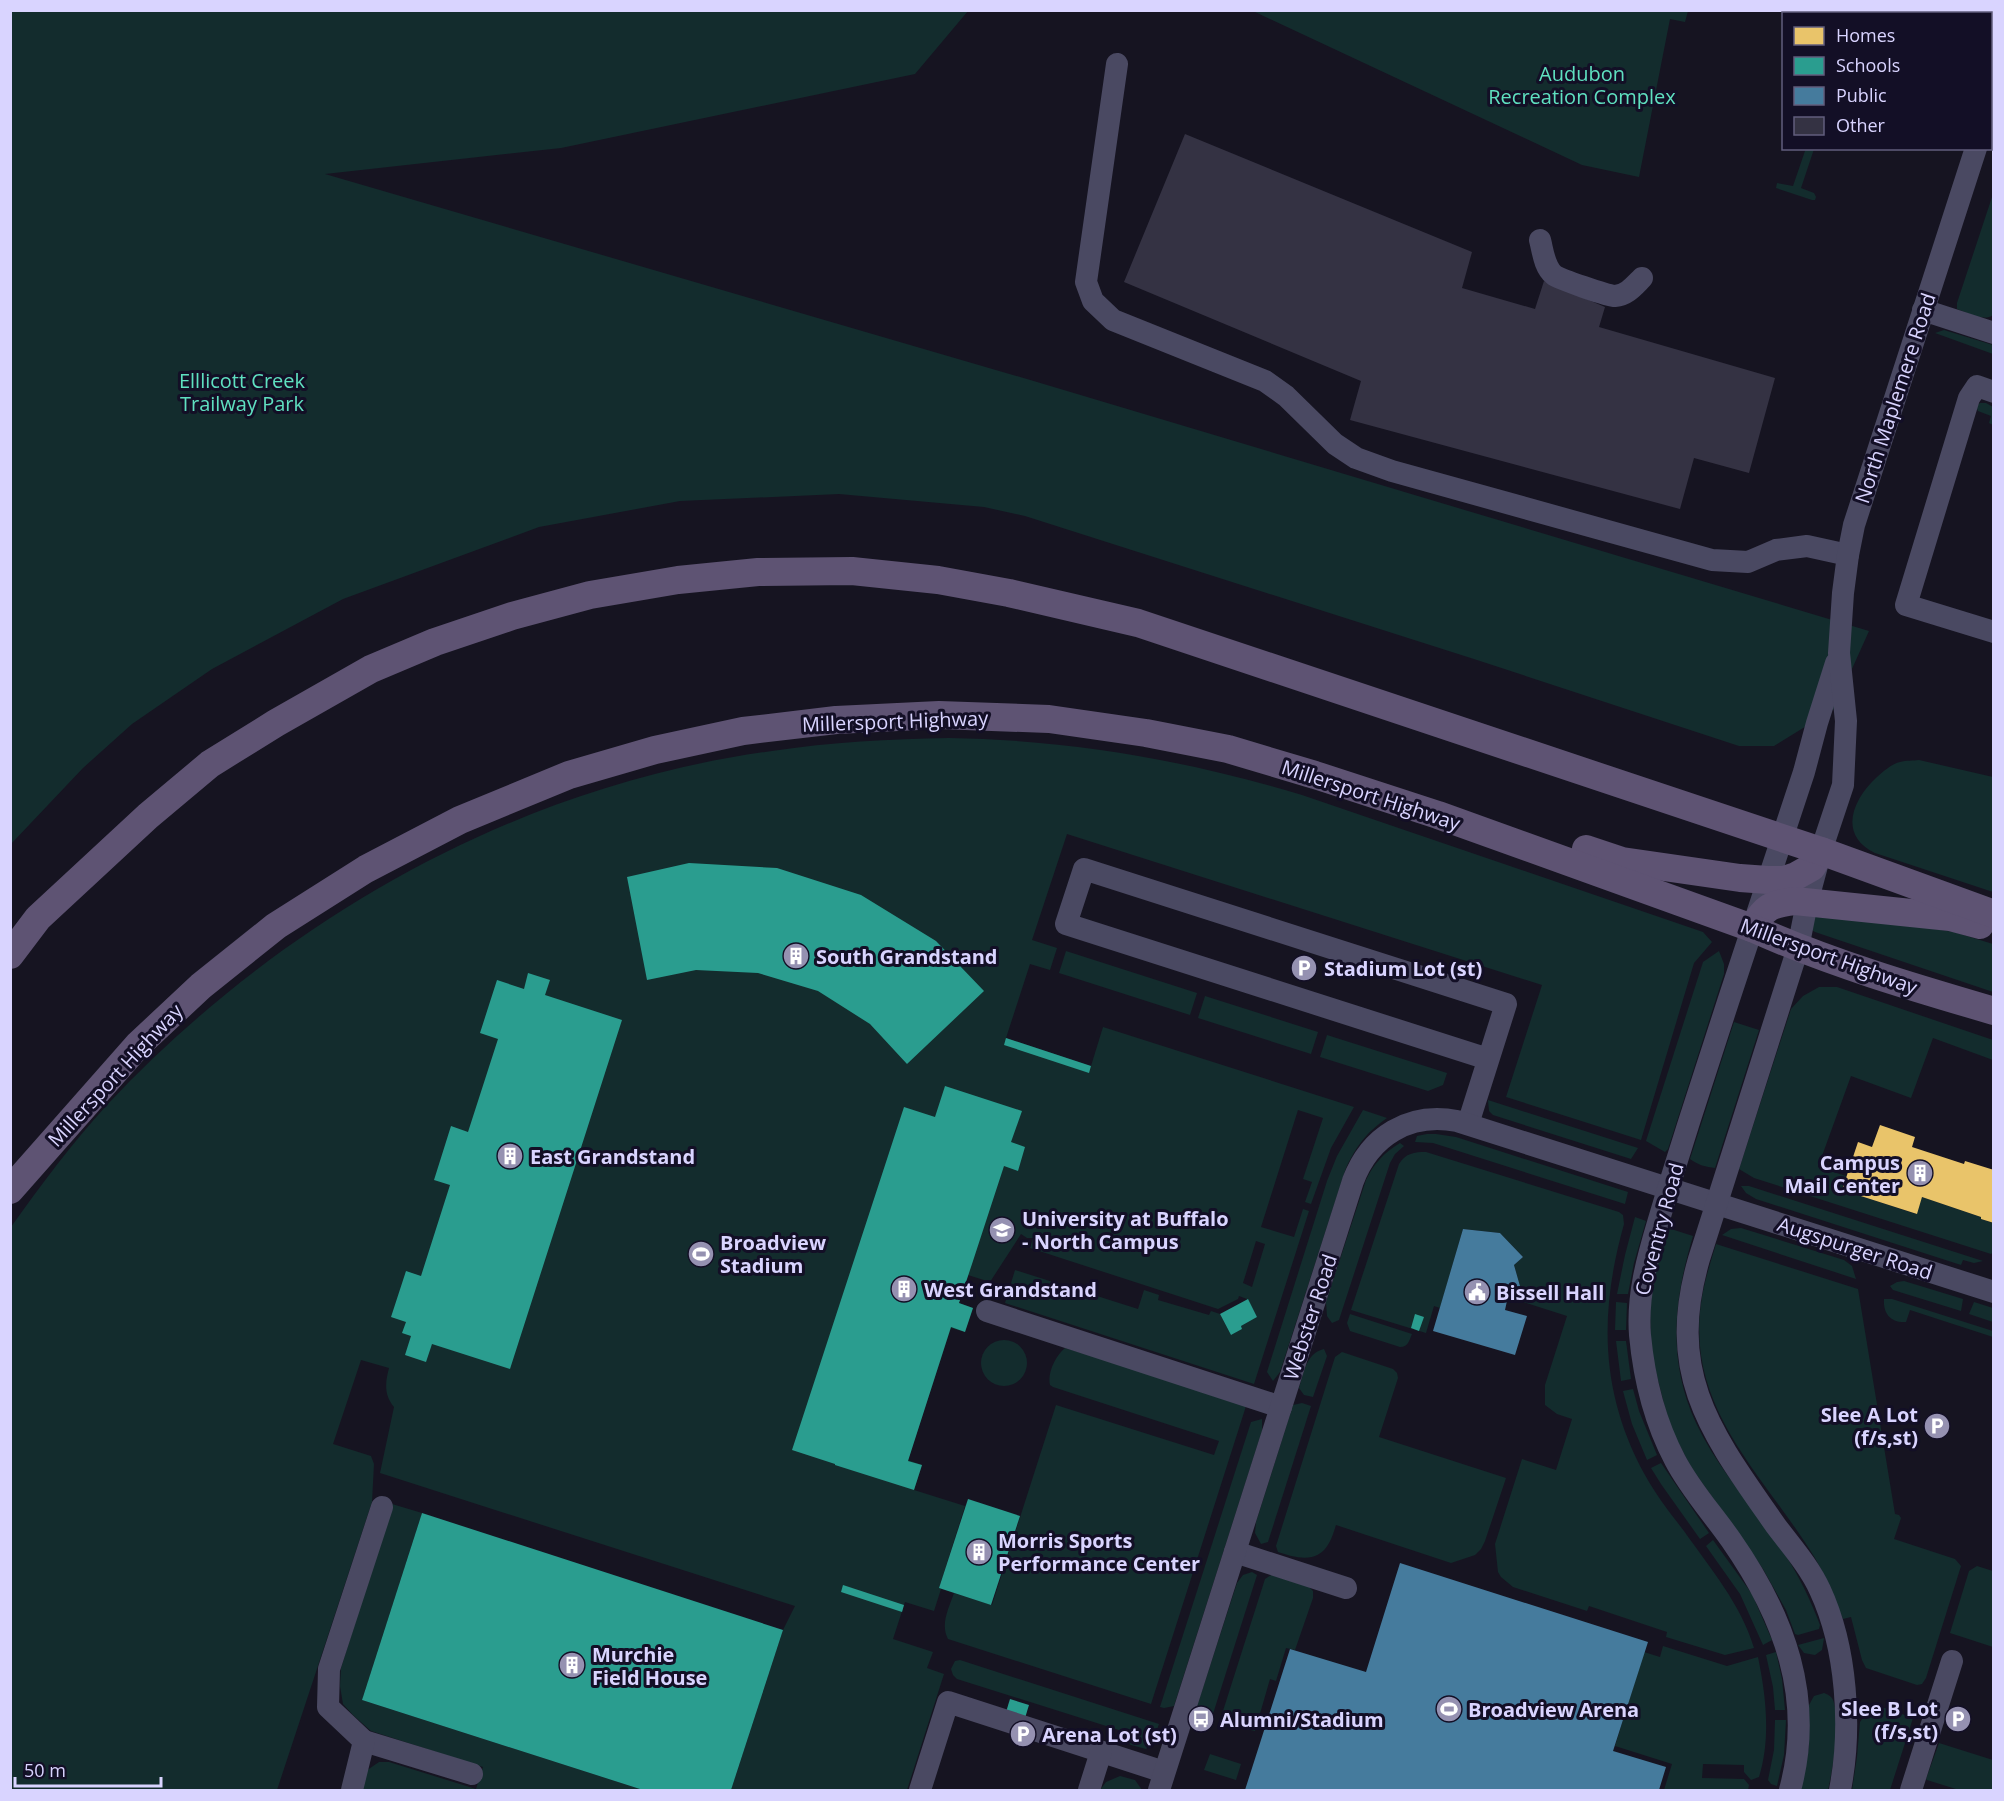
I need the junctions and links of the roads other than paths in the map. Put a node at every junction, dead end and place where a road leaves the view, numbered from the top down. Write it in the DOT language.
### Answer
graph roads {
  1 [pos="1117,64"];
  2 [pos="1975,150"];
  3 [pos="1540,240"];
  4 [pos="1642,278"];
  5 [pos="1923,310"];
  6 [pos="1994,333"];
  7 [pos="1994,392"];
  8 [pos="1848,555"];
  9 [pos="1994,632"];
  10 [pos="1839,653"];
  11 [pos="1438,815"];
  12 [pos="1782,839"];
  13 [pos="1821,851"];
  14 [pos="1768,880"];
  15 [pos="1807,903"];
  16 [pos="1994,914"];
  17 [pos="1752,928"];
  18 [pos="1994,929"];
  19 [pos="1798,948"];
  20 [pos="10,954"];
  21 [pos="1994,1011"];
  22 [pos="1488,1059"];
  23 [pos="1468,1124"];
  24 [pos="1668,1189"];
  25 [pos="10,1190"];
  26 [pos="1716,1204"];
  27 [pos="1994,1292"];
  28 [pos="987,1311"];
  29 [pos="1281,1407"];
  30 [pos="382,1507"];
  31 [pos="1234,1552"];
  32 [pos="1346,1588"];
  33 [pos="1952,1661"];
  34 [pos="364,1741"];
  35 [pos="1101,1752"];
  36 [pos="472,1774"];
  37 [pos="1162,1781"];
  38 [pos="352,1791"];
  39 [pos="920,1791"];
  40 [pos="1089,1791"];
  41 [pos="1790,1791"];
  42 [pos="1840,1791"];
  43 [pos="1911,1791"];
  1 -- 8 [label="street"];
  2 -- 5 [label="street, North Maplemere Road"];
  3 -- 4 [label="street"];
  5 -- 6 [label="street"];
  5 -- 8 [label="street, North Maplemere Road"];
  7 -- 9 [label="street"];
  8 -- 10 [label="street, North Maplemere Road"];
  10 -- 12 [label="street, North Maplemere Road"];
  10 -- 13 [label="street, North Maplemere Road"];
  11 -- 14 [label="main road"];
  11 -- 17 [label="main road, Millersport Highway"];
  11 -- 25 [label="main road, Millersport Highway"];
  12 -- 13 [label="main road"];
  12 -- 14 [label="street, North Maplemere Road"];
  12 -- 20 [label="main road"];
  13 -- 14 [label="main road"];
  13 -- 15 [label="street, North Maplemere Road"];
  13 -- 16 [label="main road"];
  14 -- 17 [label="street, Coventry Road"];
  15 -- 17 [label="main road"];
  15 -- 18 [label="main road"];
  15 -- 19 [label="street, North Maplemere Road"];
  17 -- 19 [label="main road, Millersport Highway"];
  17 -- 24 [label="street, Coventry Road"];
  19 -- 21 [label="main road, Millersport Highway"];
  19 -- 26 [label="street"];
  22 -- 22 [label="street"];
  22 -- 23 [label="street"];
  23 -- 24 [label="street, Webster Road"];
  23 -- 29 [label="street, Webster Road"];
  24 -- 26 [label="street, Augspurger Road"];
  24 -- 41 [label="street, Coventry Road"];
  26 -- 27 [label="street, Augspurger Road"];
  26 -- 42 [label="street"];
  28 -- 29 [label="street"];
  29 -- 31 [label="street, Webster Road"];
  30 -- 34 [label="street"];
  31 -- 32 [label="street"];
  31 -- 37 [label="street, Webster Road"];
  33 -- 43 [label="street"];
  34 -- 36 [label="street"];
  34 -- 38 [label="street"];
  35 -- 37 [label="street"];
  35 -- 39 [label="street"];
  35 -- 40 [label="street"];
}
